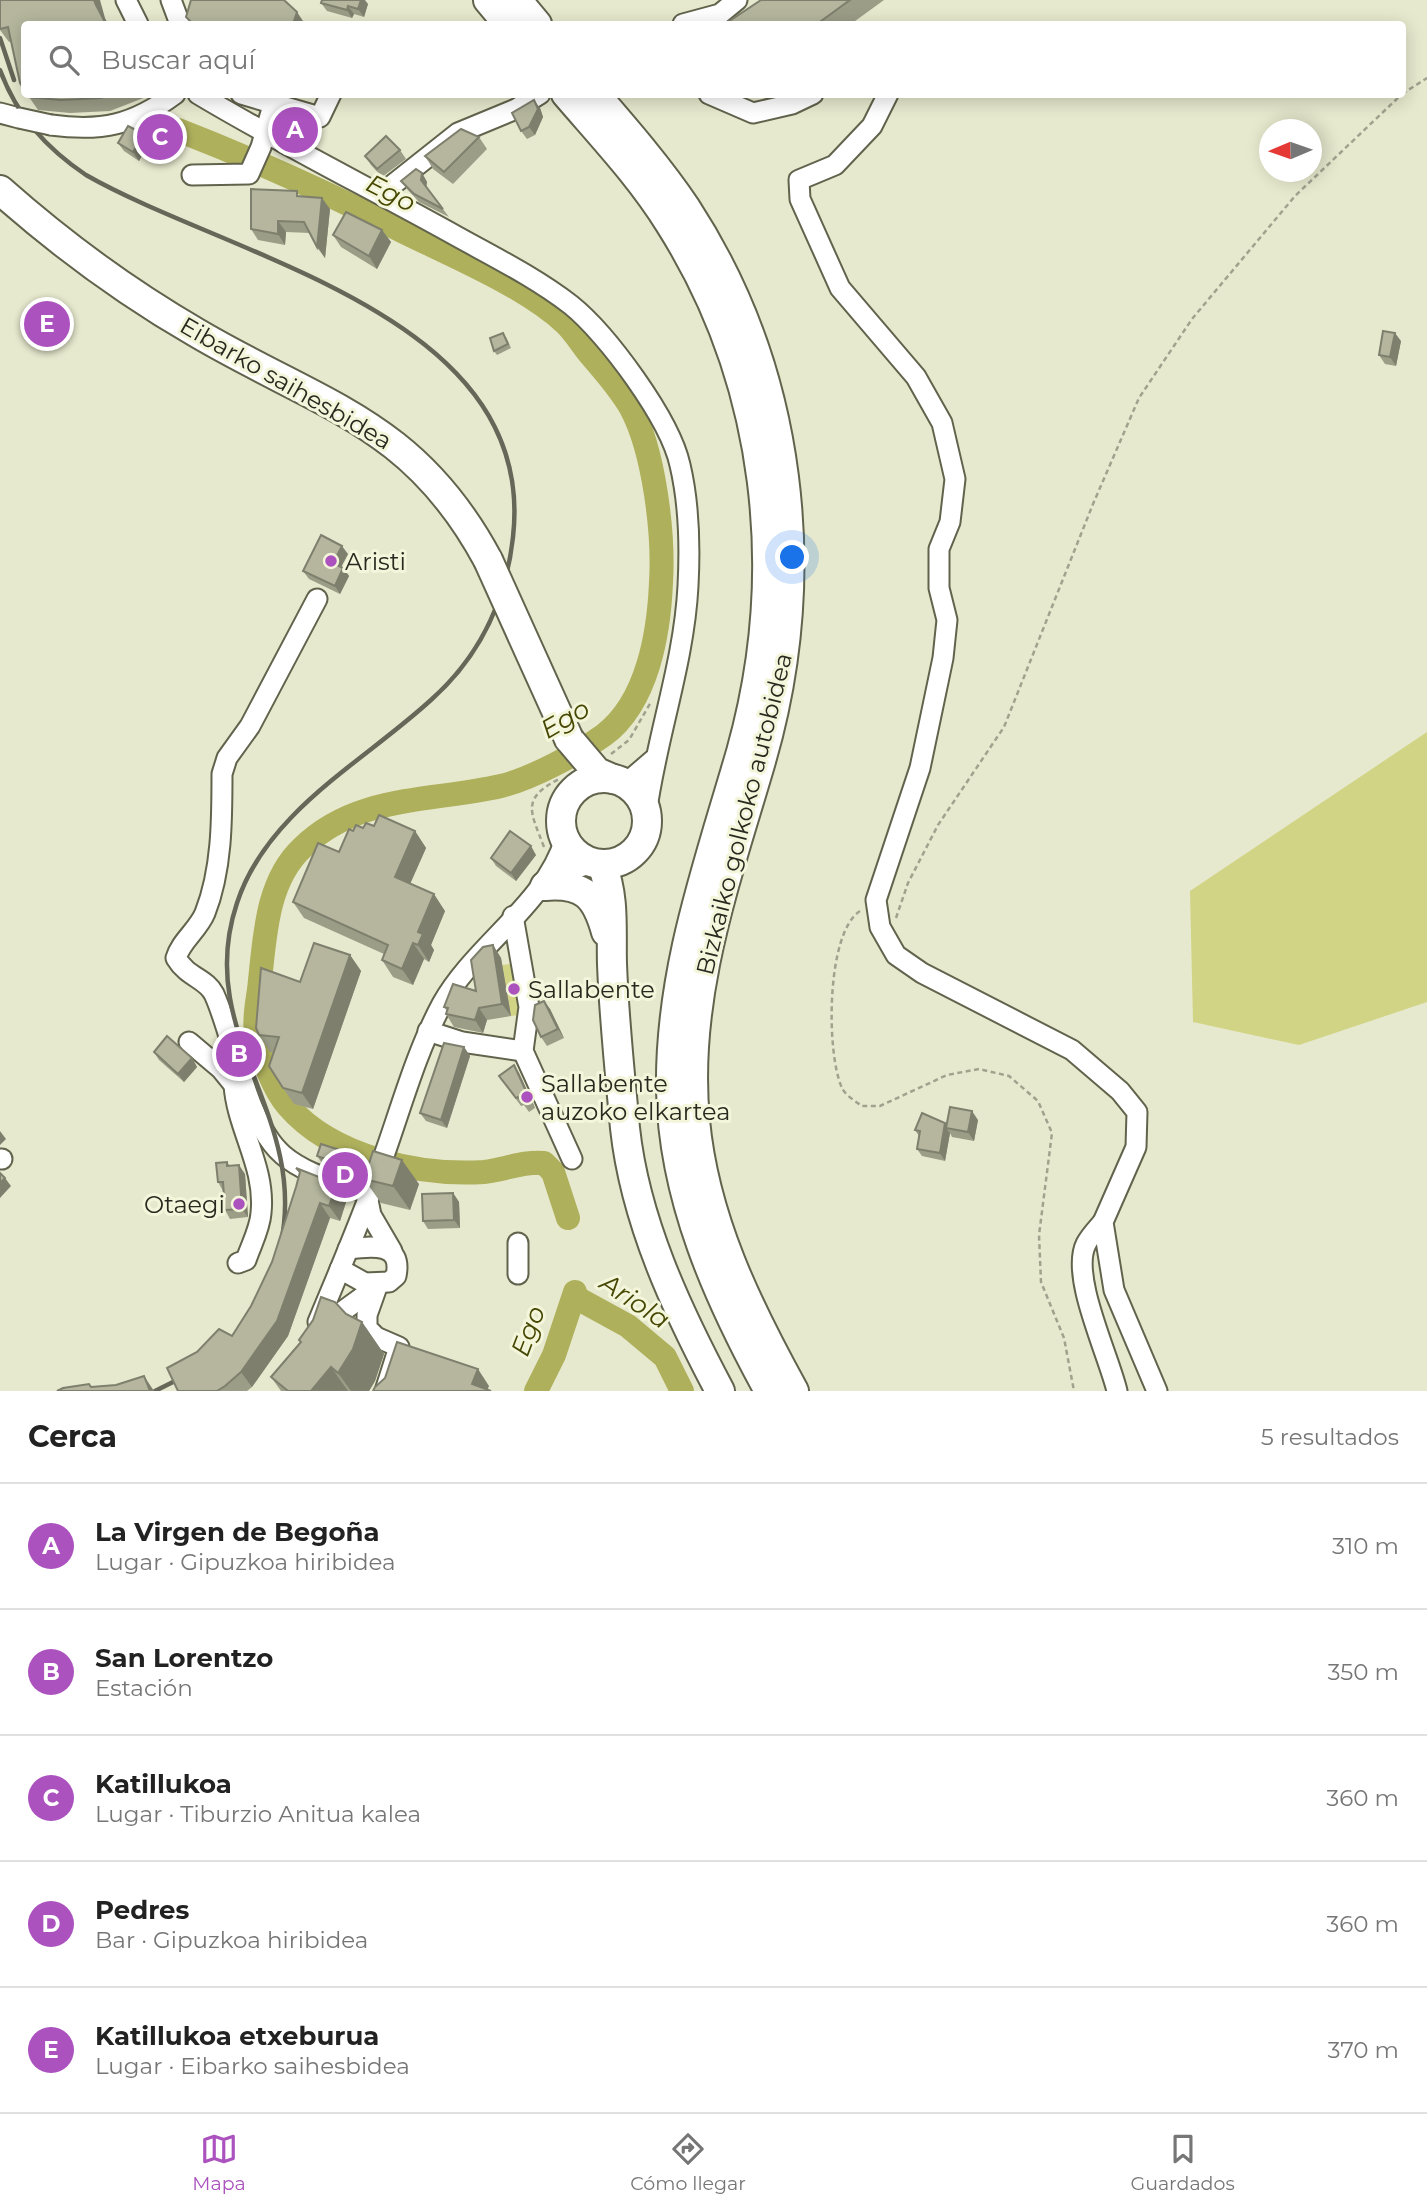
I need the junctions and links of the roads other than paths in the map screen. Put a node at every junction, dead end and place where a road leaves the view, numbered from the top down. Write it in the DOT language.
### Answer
graph roads {
  1 [pos="126,0"];
  2 [pos="488,0"];
  3 [pos="517,0"];
  4 [pos="737,0"];
  5 [pos="136,21"];
  6 [pos="506,21"];
  7 [pos="534,21"];
  8 [pos="694,21"];
  9 [pos="170,98"];
  10 [pos="204,98"];
  11 [pos="253,98"];
  12 [pos="329,98"];
  13 [pos="534,98"];
  14 [pos="571,98"];
  15 [pos="597,98"];
  16 [pos="718,98"];
  17 [pos="805,98"];
  18 [pos="886,98"];
  19 [pos="273,105"];
  20 [pos="9,115"];
  21 [pos="263,141"];
  22 [pos="628,148"];
  23 [pos="192,175"];
  24 [pos="0,190"];
  25 [pos="381,194"];
  26 [pos="317,599"];
  27 [pos="653,760"];
  28 [pos="594,764"];
  29 [pos="567,799"];
  30 [pos="646,815"];
  31 [pos="565,839"];
  32 [pos="636,850"];
  33 [pos="597,864"];
  34 [pos="542,888"];
  35 [pos="513,916"];
  36 [pos="612,926"];
  37 [pos="612,966"];
  38 [pos="428,1031"];
  39 [pos="189,1042"];
  40 [pos="523,1051"];
  41 [pos="234,1085"];
  42 [pos="260,1121"];
  43 [pos="572,1159"];
  44 [pos="372,1190"];
  45 [pos="1103,1222"];
  46 [pos="518,1243"];
  47 [pos="348,1249"];
  48 [pos="392,1251"];
  49 [pos="237,1263"];
  50 [pos="340,1269"];
  51 [pos="518,1274"];
  52 [pos="378,1284"];
  53 [pos="734,1301"];
  54 [pos="385,1391"];
  55 [pos="720,1391"];
  56 [pos="769,1391"];
  57 [pos="794,1391"];
  58 [pos="1117,1391"];
  59 [pos="1157,1391"];
  1 -- 5 [label="street"];
  2 -- 6 [label="highway"];
  3 -- 7 [label="highway"];
  4 -- 8 [label="street"];
  9 -- 20 [label="street, bridge"];
  10 -- 21 [label="street"];
  11 -- 19 [label="street"];
  12 -- 19 [label="street"];
  13 -- 25 [label="street"];
  14 -- 22 [label="highway"];
  15 -- 22 [label="highway"];
  16 -- 17 [label="street"];
  18 -- 45 [label="street"];
  19 -- 21 [label="street"];
  21 -- 23 [label="street"];
  21 -- 25 [label="street"];
  22 -- 53 [label="highway, Bizkaiko golkoko autobidea"];
  24 -- 28 [label="highway, Eibarko saihesbidea, bridge"];
  25 -- 27 [label="street"];
  26 -- 42 [label="street"];
  27 -- 28 [label="street"];
  27 -- 30 [label="street"];
  28 -- 29 [label="highway"];
  28 -- 29 [label="highway"];
  28 -- 30 [label="highway"];
  29 -- 31 [label="highway"];
  30 -- 32 [label="highway"];
  31 -- 33 [label="highway"];
  31 -- 34 [label="street"];
  32 -- 33 [label="highway"];
  32 -- 36 [label="highway"];
  33 -- 34 [label="street"];
  33 -- 36 [label="highway"];
  34 -- 35 [label="street"];
  34 -- 37 [label="highway"];
  35 -- 38 [label="street"];
  35 -- 40 [label="street"];
  36 -- 37 [label="highway"];
  37 -- 55 [label="highway"];
  38 -- 40 [label="street"];
  38 -- 44 [label="street"];
  39 -- 41 [label="street"];
  40 -- 43 [label="street"];
  41 -- 42 [label="street"];
  41 -- 49 [label="street"];
  42 -- 44 [label="street"];
  44 -- 47 [label="street"];
  44 -- 48 [label="street"];
  45 -- 58 [label="street"];
  45 -- 59 [label="street"];
  46 -- 51 [label="street"];
  47 -- 48 [label="street"];
  47 -- 50 [label="street"];
  48 -- 52 [label="street"];
  50 -- 52 [label="street"];
  50 -- 52 [label="street"];
  52 -- 54 [label="street"];
  53 -- 56 [label="highway"];
  53 -- 57 [label="highway"];
}
